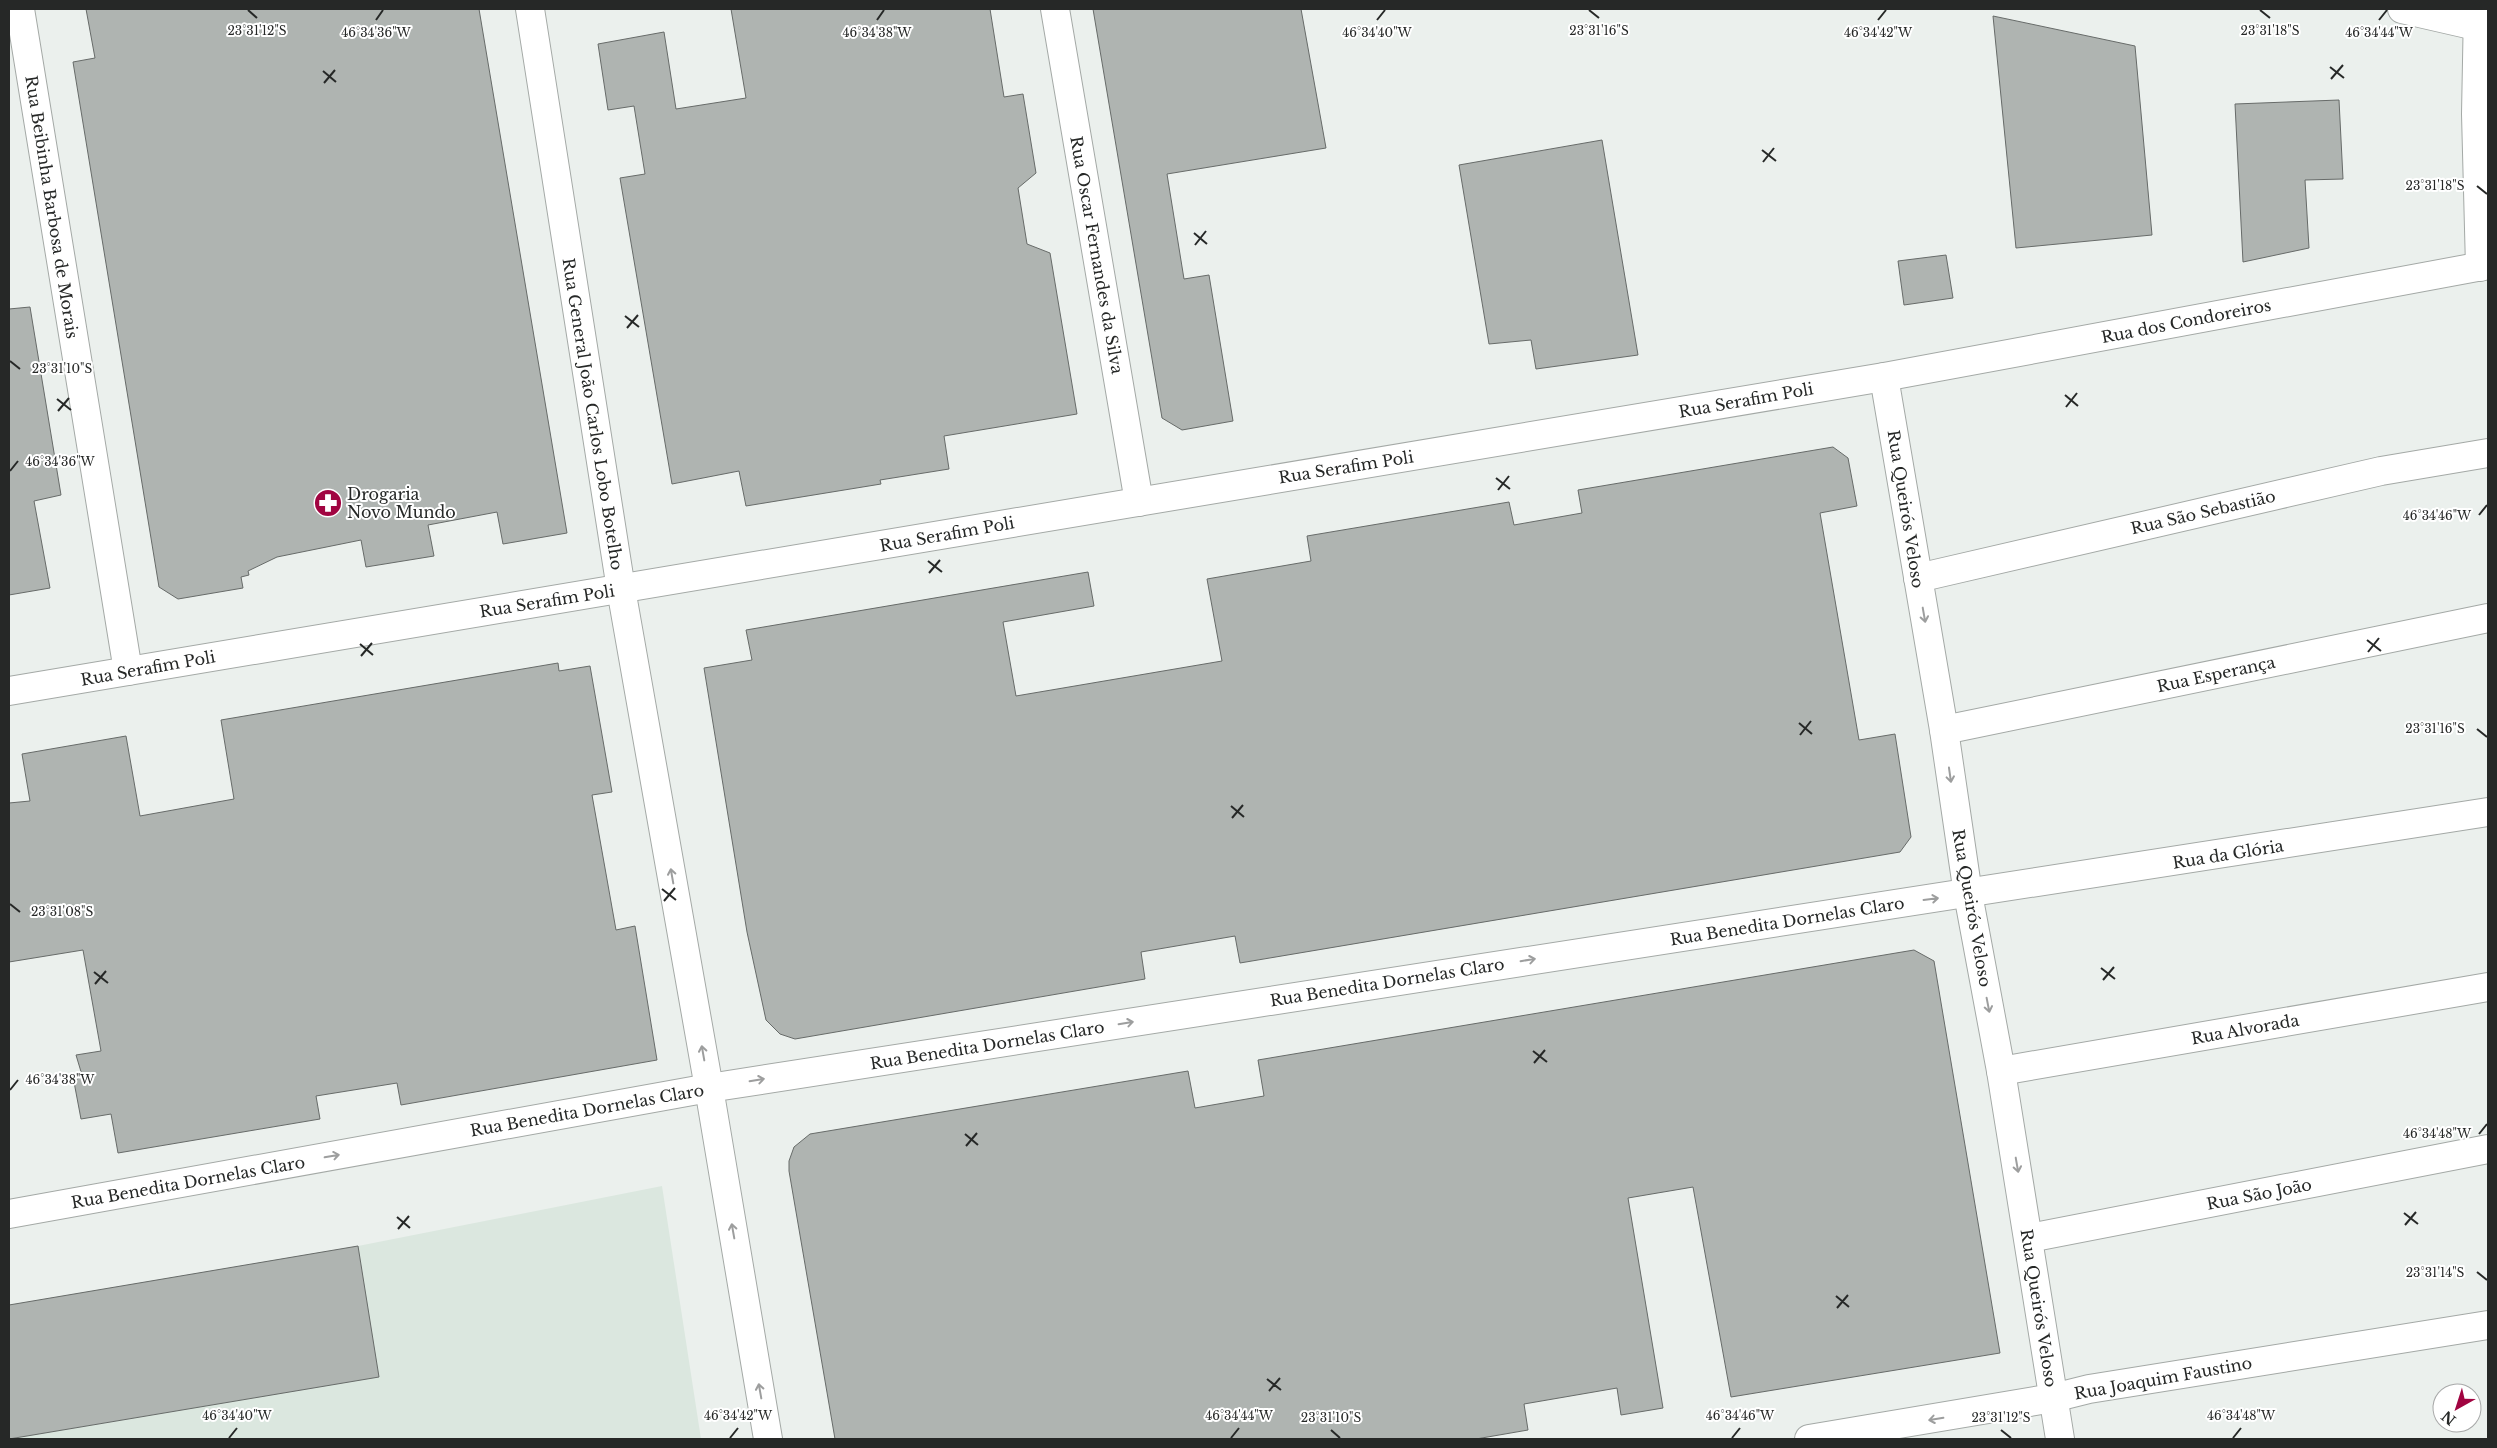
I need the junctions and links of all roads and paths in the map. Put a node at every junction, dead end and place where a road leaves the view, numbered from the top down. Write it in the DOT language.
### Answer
graph roads {
  1 [pos="20,9"];
  2 [pos="530,9"];
  3 [pos="1055,9"];
  4 [pos="2402,9"];
  5 [pos="2477,17"];
  6 [pos="2482,115"];
  7 [pos="2484,266"];
  8 [pos="1884,377"];
  9 [pos="2488,453"];
  10 [pos="1139,502"];
  11 [pos="1918,578"];
  12 [pos="621,589"];
  13 [pos="2488,618"];
  14 [pos="128,671"];
  15 [pos="9,691"];
  16 [pos="1944,730"];
  17 [pos="2488,812"];
  18 [pos="1968,894"];
  19 [pos="2488,987"];
  20 [pos="2001,1071"];
  21 [pos="709,1088"];
  22 [pos="2488,1149"];
  23 [pos="9,1214"];
  24 [pos="2029,1238"];
  25 [pos="2488,1325"];
  26 [pos="2053,1398"];
  27 [pos="768,1439"];
  28 [pos="1810,1439"];
  29 [pos="2060,1439"];
  1 -- 14 [label="street, Rua Beibinha Barbosa de Morais"];
  2 -- 12 [label="street, Rua General João Carlos Lobo Botelho"];
  3 -- 10 [label="street, Rua Oscar Fernandes da Silva"];
  4 -- 5 [label="street"];
  5 -- 6 [label="street"];
  6 -- 7 [label="street"];
  7 -- 8 [label="street, Rua dos Condoreiros"];
  8 -- 10 [label="street, Rua Serafim Poli"];
  8 -- 11 [label="street, Rua Queirós Veloso"];
  9 -- 11 [label="street, Rua São Sebastião"];
  10 -- 12 [label="street, Rua Serafim Poli"];
  11 -- 16 [label="street, Rua Queirós Veloso, one-way"];
  12 -- 14 [label="street, Rua Serafim Poli"];
  21 -- 12 [label="street, Rua General João Carlos Lobo Botelho, one-way"];
  13 -- 16 [label="street, Rua Esperança"];
  14 -- 15 [label="street, Rua Serafim Poli"];
  16 -- 18 [label="street, Rua Queirós Veloso, one-way"];
  17 -- 18 [label="street, Rua da Glória"];
  18 -- 20 [label="street, Rua Queirós Veloso, one-way"];
  21 -- 18 [label="street, Rua Benedita Dornelas Claro, one-way"];
  19 -- 20 [label="street, Rua Alvorada"];
  20 -- 24 [label="street, Rua Queirós Veloso, one-way"];
  23 -- 21 [label="street, Rua Benedita Dornelas Claro, one-way"];
  27 -- 21 [label="street, Rua General João Carlos Lobo Botelho, one-way"];
  22 -- 24 [label="street, Rua São João"];
  24 -- 26 [label="street, Rua Queirós Veloso"];
  25 -- 26 [label="street, Rua Joaquim Faustino"];
  26 -- 28 [label="street, Rua Joaquim Faustino, one-way"];
  26 -- 29 [label="street, Rua Queirós Veloso"];
}
